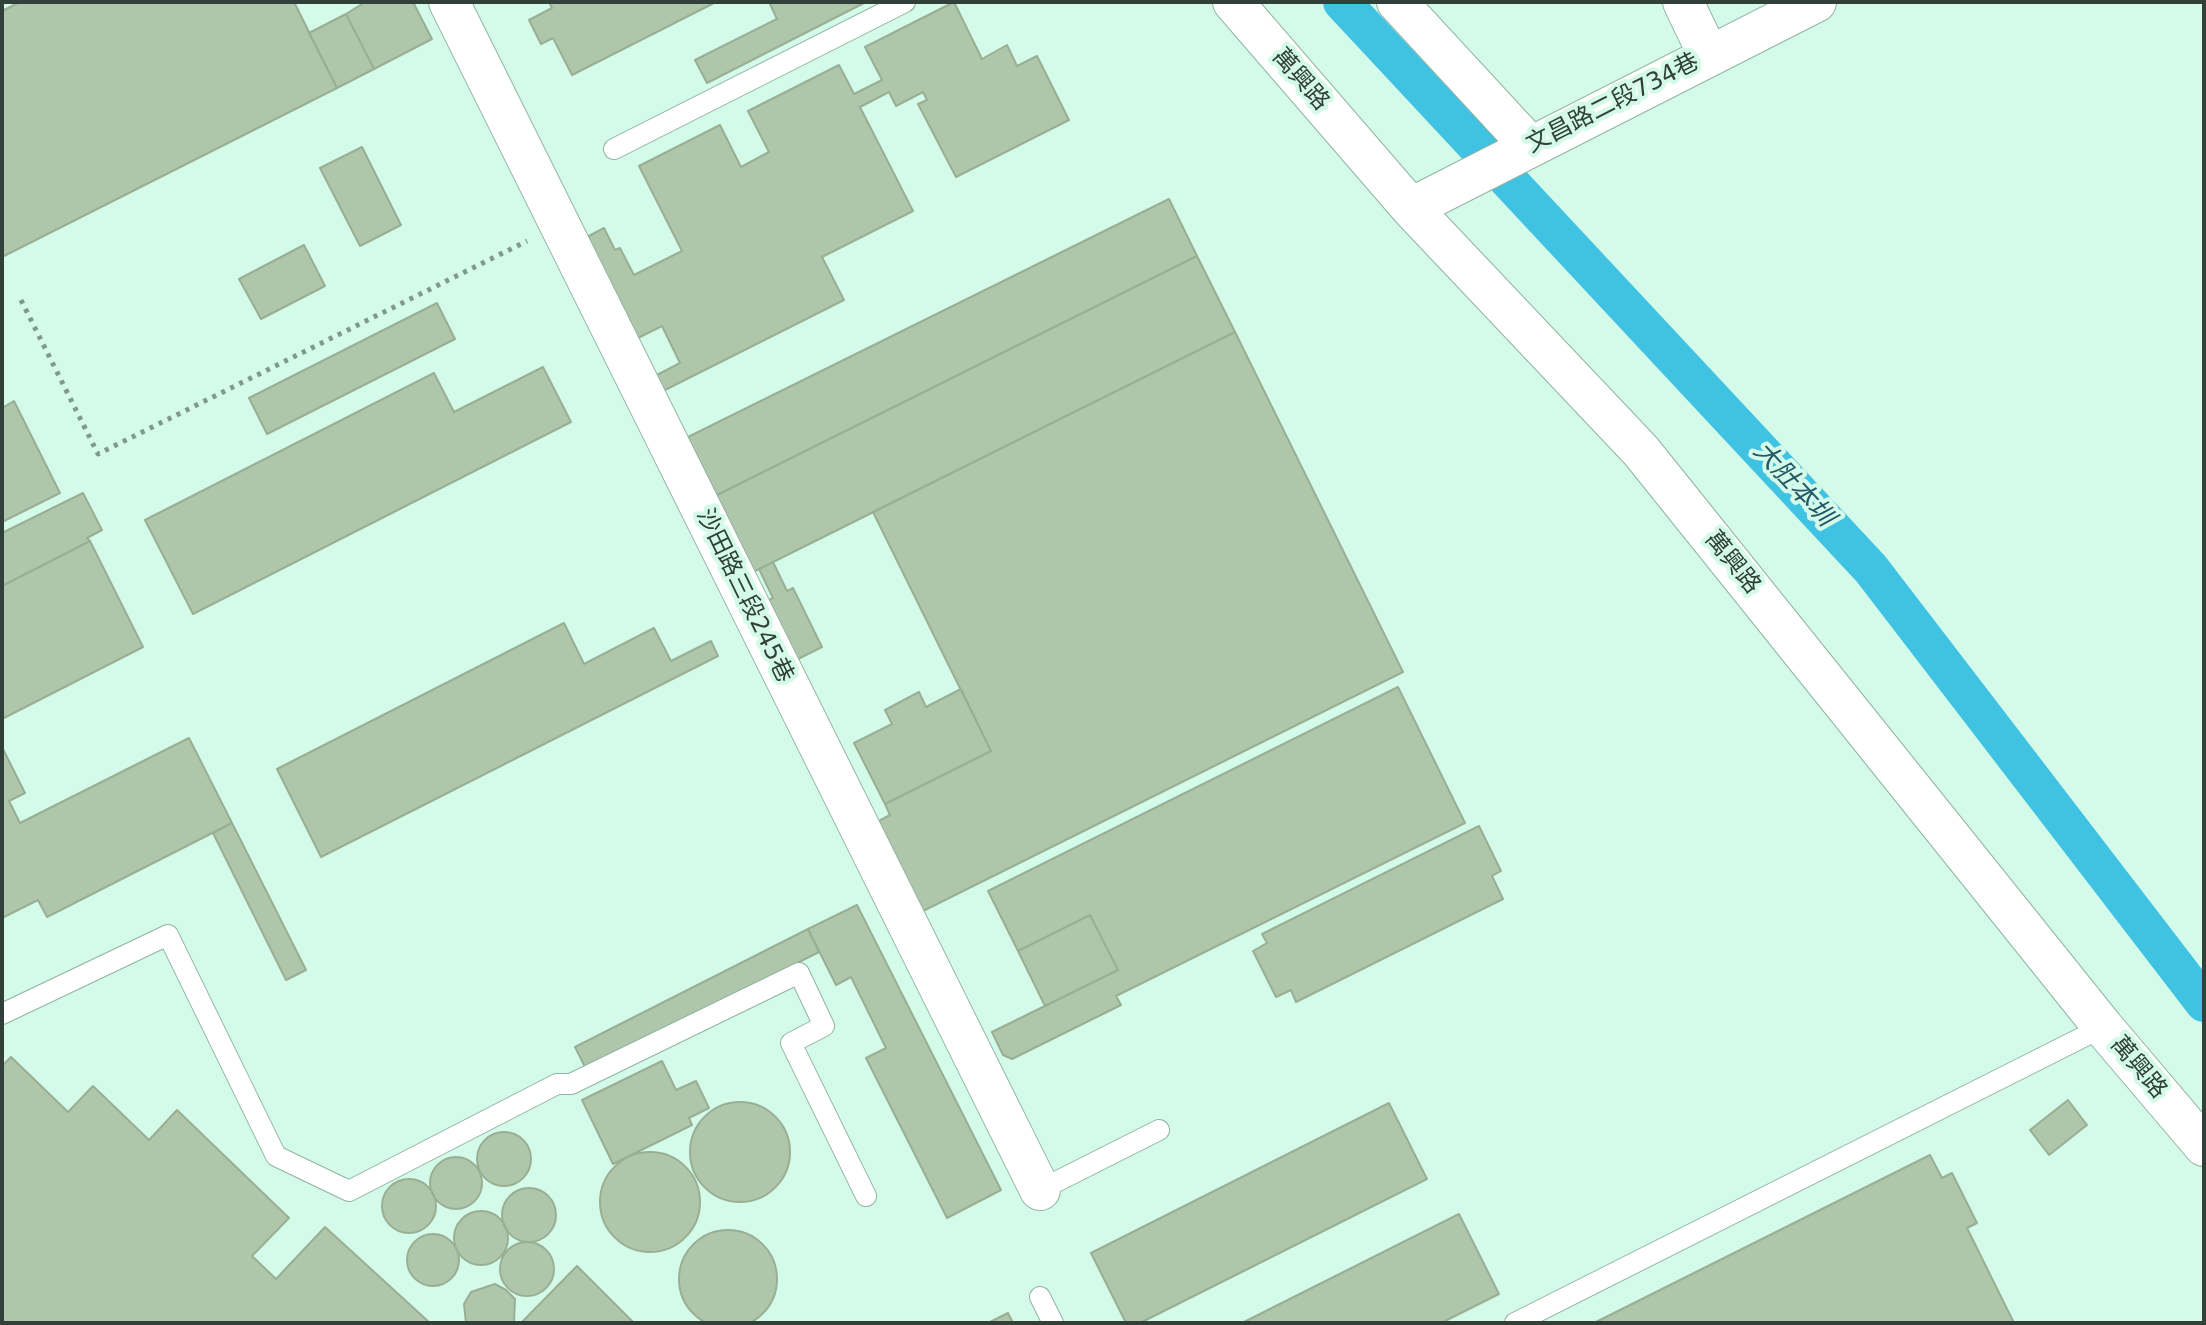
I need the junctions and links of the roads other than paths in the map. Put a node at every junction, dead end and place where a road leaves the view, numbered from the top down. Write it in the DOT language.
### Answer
graph roads {
  1 [pos="449,2"];
  2 [pos="905,2"];
  3 [pos="1233,2"];
  4 [pos="1397,2"];
  5 [pos="1683,2"];
  6 [pos="1816,2"];
  7 [pos="1709,56"];
  8 [pos="1530,146"];
  9 [pos="614,149"];
  10 [pos="1411,208"];
  11 [pos="2,1014"];
  12 [pos="2103,1027"];
  13 [pos="1159,1130"];
  14 [pos="2204,1146"];
  15 [pos="1040,1190"];
  16 [pos="866,1196"];
  17 [pos="1040,1297"];
  18 [pos="1053,1323"];
  19 [pos="1515,1323"];
  1 -- 15 [label="street, 沙田路三段245巷"];
  2 -- 9 [label="lane"];
  3 -- 10 [label="street, 萬興路"];
  4 -- 8 [label="street"];
  5 -- 7 [label="street"];
  6 -- 7 [label="street, 文昌路二段734巷"];
  7 -- 8 [label="street, 文昌路二段734巷"];
  8 -- 10 [label="street, 文昌路二段734巷"];
  10 -- 12 [label="street, 萬興路"];
  11 -- 16 [label="lane"];
  12 -- 14 [label="street, 萬興路"];
  12 -- 19 [label="lane"];
  13 -- 15 [label="lane"];
  17 -- 18 [label="lane"];
}
